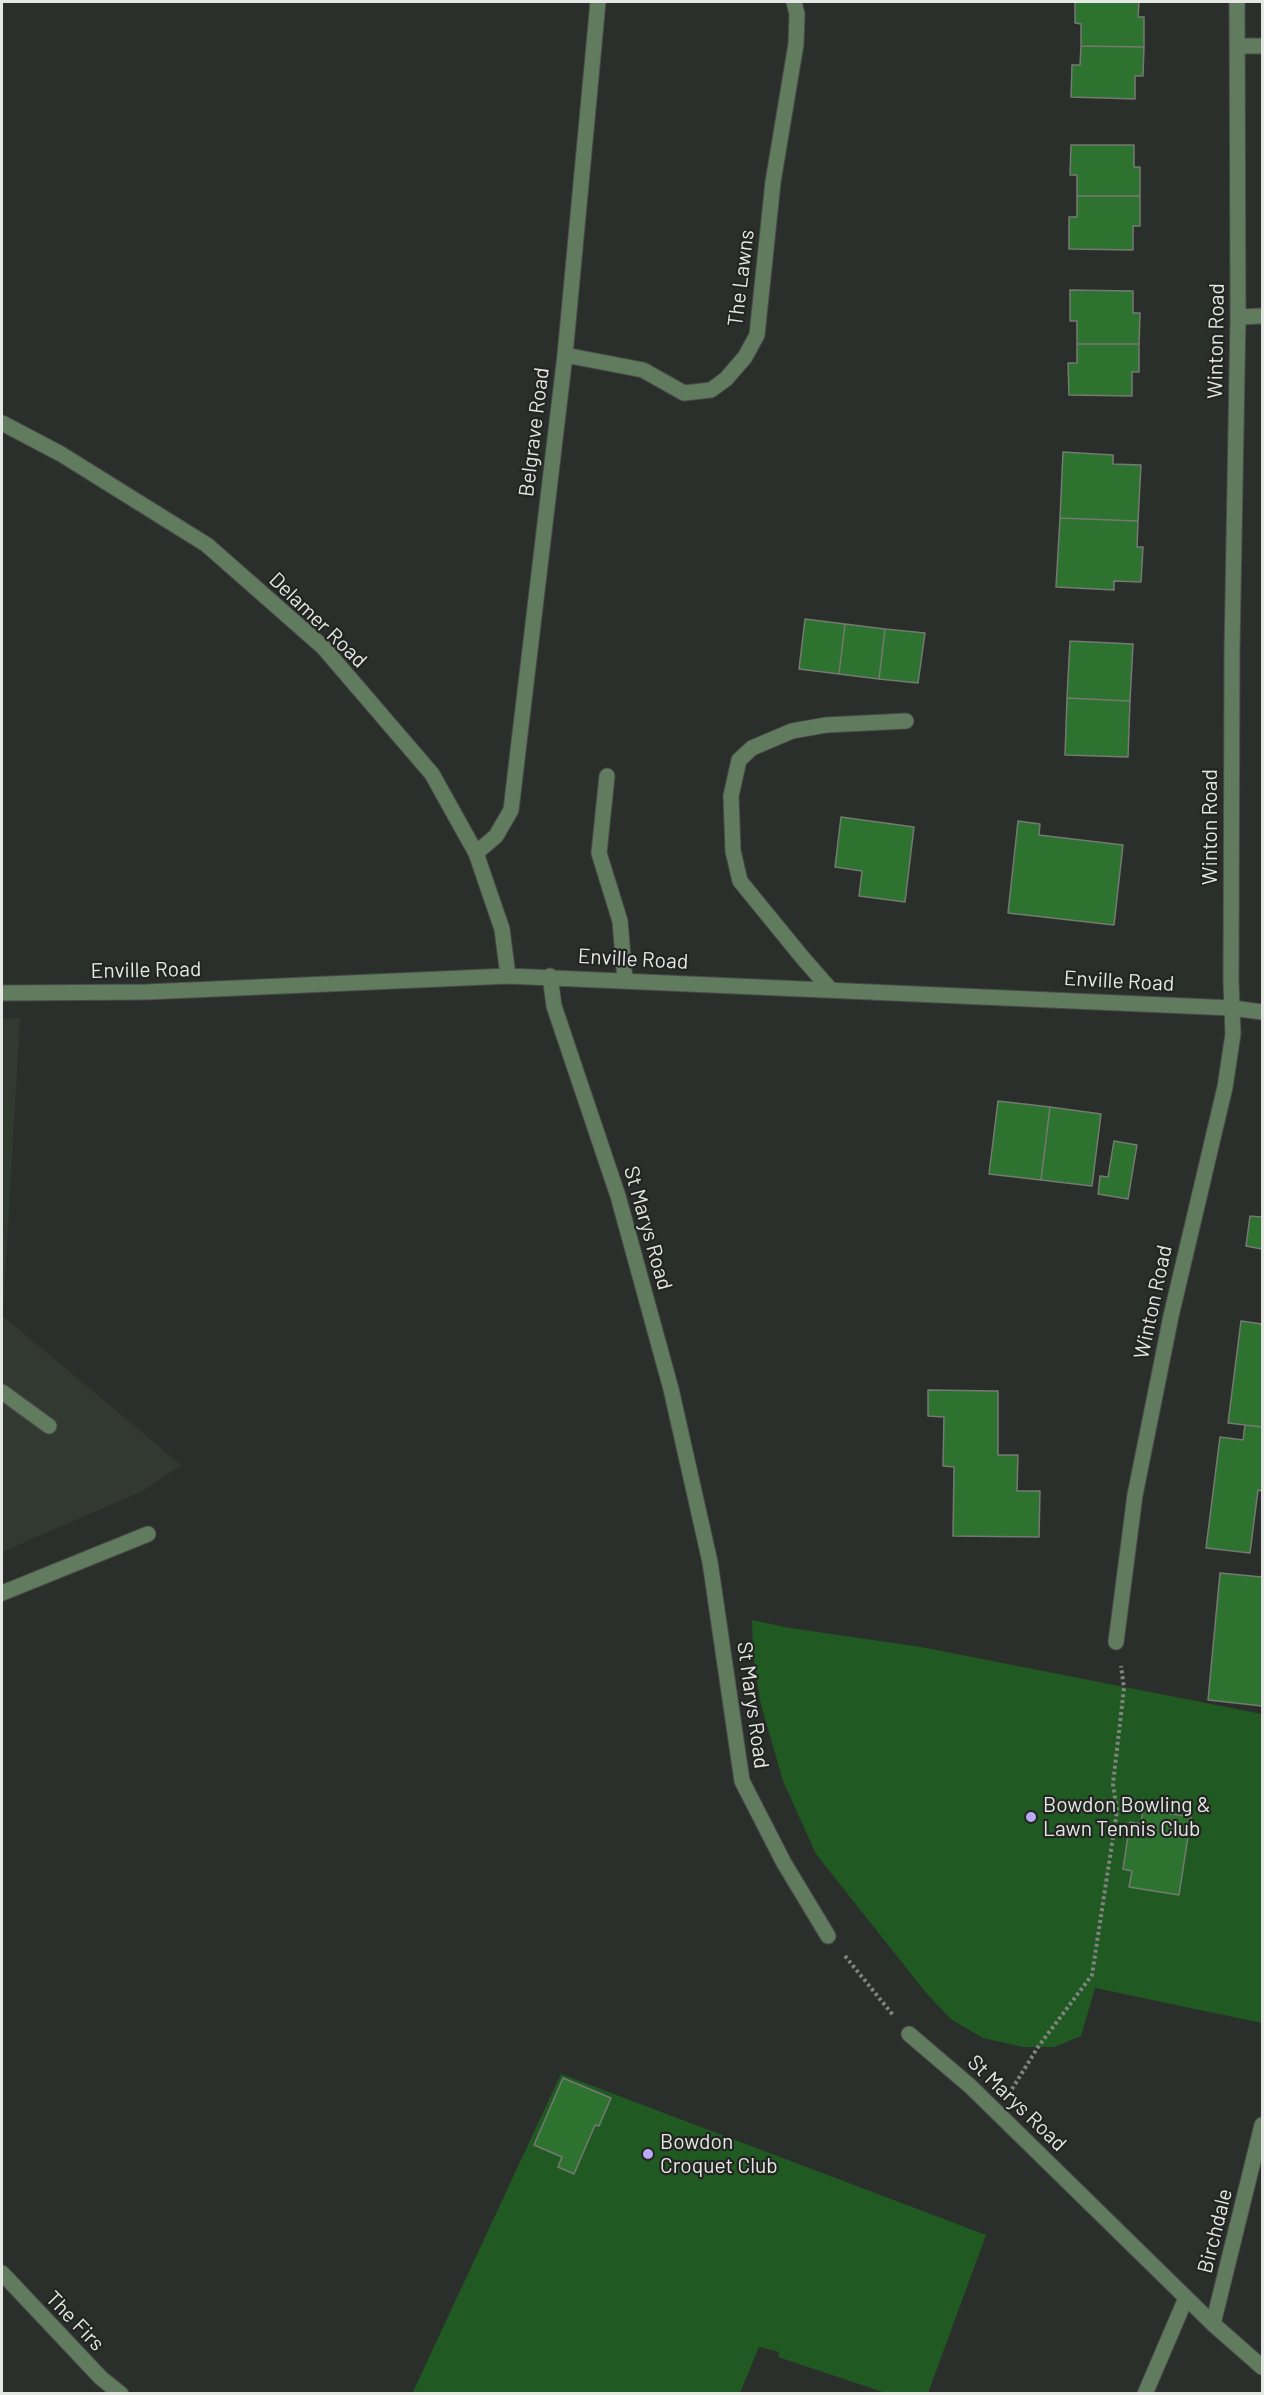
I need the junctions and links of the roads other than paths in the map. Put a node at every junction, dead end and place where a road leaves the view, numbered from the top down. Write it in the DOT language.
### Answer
graph roads {
  1 [pos="598,2"];
  2 [pos="794,2"];
  3 [pos="1237,2"];
  4 [pos="1237,46"];
  5 [pos="1263,46"];
  6 [pos="1238,316"];
  7 [pos="1263,316"];
  8 [pos="565,355"];
  9 [pos="2,423"];
  10 [pos="906,721"];
  11 [pos="607,776"];
  12 [pos="476,853"];
  13 [pos="508,976"];
  14 [pos="550,976"];
  15 [pos="625,980"];
  16 [pos="830,989"];
  17 [pos="2,993"];
  18 [pos="1233,1008"];
  19 [pos="1263,1012"];
  20 [pos="2,1392"];
  21 [pos="49,1426"];
  22 [pos="148,1534"];
  23 [pos="2,1593"];
  24 [pos="1116,1642"];
  25 [pos="828,1936"];
  26 [pos="909,2034"];
  27 [pos="1263,2125"];
  28 [pos="1260,2148"];
  29 [pos="2,2273"];
  30 [pos="1186,2298"];
  31 [pos="1213,2325"];
  32 [pos="1263,2367"];
  33 [pos="121,2394"];
  34 [pos="1144,2394"];
  1 -- 8 [label="street, Belgrave Road"];
  2 -- 8 [label="street, The Lawns"];
  3 -- 4 [label="street, Winton Road"];
  4 -- 5 [label="street"];
  4 -- 6 [label="street, Winton Road"];
  6 -- 7 [label="street"];
  6 -- 18 [label="street, Winton Road"];
  8 -- 12 [label="street, Belgrave Road"];
  9 -- 12 [label="street, Delamer Road"];
  10 -- 16 [label="street"];
  11 -- 15 [label="street"];
  12 -- 13 [label="street, Delamer Road"];
  13 -- 14 [label="street, Enville Road"];
  13 -- 17 [label="street, Enville Road"];
  14 -- 15 [label="street, Enville Road"];
  14 -- 25 [label="street, St Marys Road"];
  15 -- 16 [label="street, Enville Road"];
  16 -- 18 [label="street, Enville Road"];
  18 -- 19 [label="street, Enville Road"];
  18 -- 24 [label="street, Winton Road"];
  20 -- 21 [label="street"];
  22 -- 23 [label="street"];
  26 -- 30 [label="street, St Marys Road"];
  27 -- 28 [label="street, Birchdale"];
  28 -- 31 [label="street, Birchdale"];
  29 -- 33 [label="street, The Firs"];
  30 -- 31 [label="street, St Marys Road"];
  30 -- 34 [label="street"];
  31 -- 32 [label="street, St Marys Road"];
}
